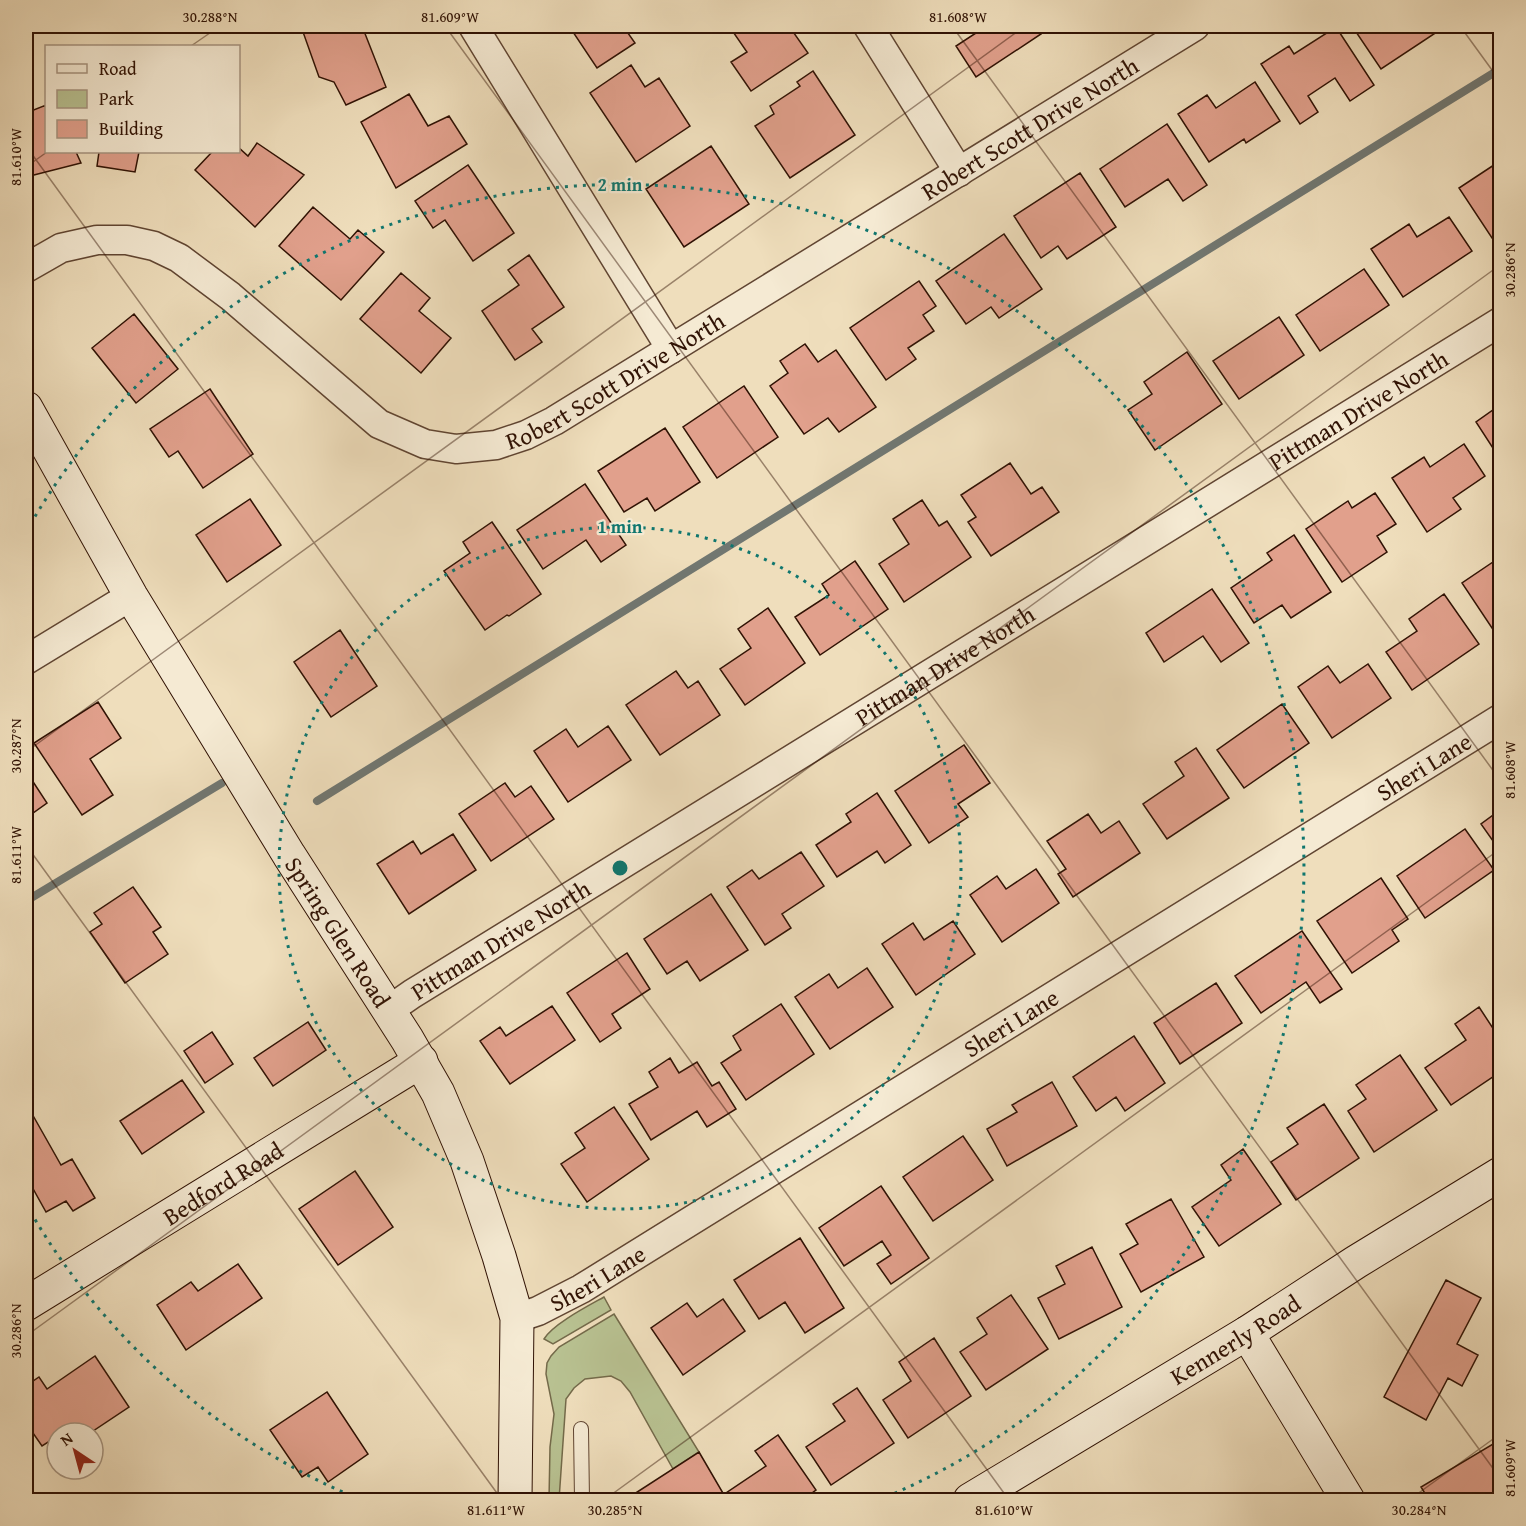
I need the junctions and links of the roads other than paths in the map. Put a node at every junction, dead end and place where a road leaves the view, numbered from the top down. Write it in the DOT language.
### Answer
graph roads {
  1 [pos="473,26"];
  2 [pos="868,26"];
  3 [pos="1195,26"];
  4 [pos="959,172"];
  5 [pos="26,268"];
  6 [pos="1500,322"];
  7 [pos="670,349"];
  8 [pos="26,408"];
  9 [pos="131,596"];
  10 [pos="26,660"];
  11 [pos="1500,720"];
  12 [pos="390,1010"];
  13 [pos="421,1061"];
  14 [pos="1500,1174"];
  15 [pos="26,1304"];
  16 [pos="517,1318"];
  17 [pos="1246,1333"];
  18 [pos="581,1429"];
  19 [pos="515,1500"];
  20 [pos="582,1500"];
  21 [pos="970,1500"];
  22 [pos="1348,1500"];
  1 -- 7 [label="street"];
  2 -- 4 [label="street"];
  3 -- 4 [label="street, Robert Scott Drive North"];
  4 -- 7 [label="street, Robert Scott Drive North"];
  5 -- 7 [label="street, Robert Scott Drive North"];
  6 -- 12 [label="street, Pittman Drive North"];
  8 -- 9 [label="street, Spring Glen Road"];
  9 -- 10 [label="street"];
  9 -- 12 [label="street, Spring Glen Road"];
  11 -- 16 [label="street, Sheri Lane"];
  12 -- 13 [label="street, Spring Glen Road"];
  13 -- 15 [label="street, Bedford Road"];
  13 -- 16 [label="street, Spring Glen Road"];
  14 -- 17 [label="street, Kennerly Road"];
  16 -- 19 [label="street, Spring Glen Road"];
  17 -- 21 [label="street, Kennerly Road"];
  17 -- 22 [label="street"];
  18 -- 20 [label="lane"];
}
